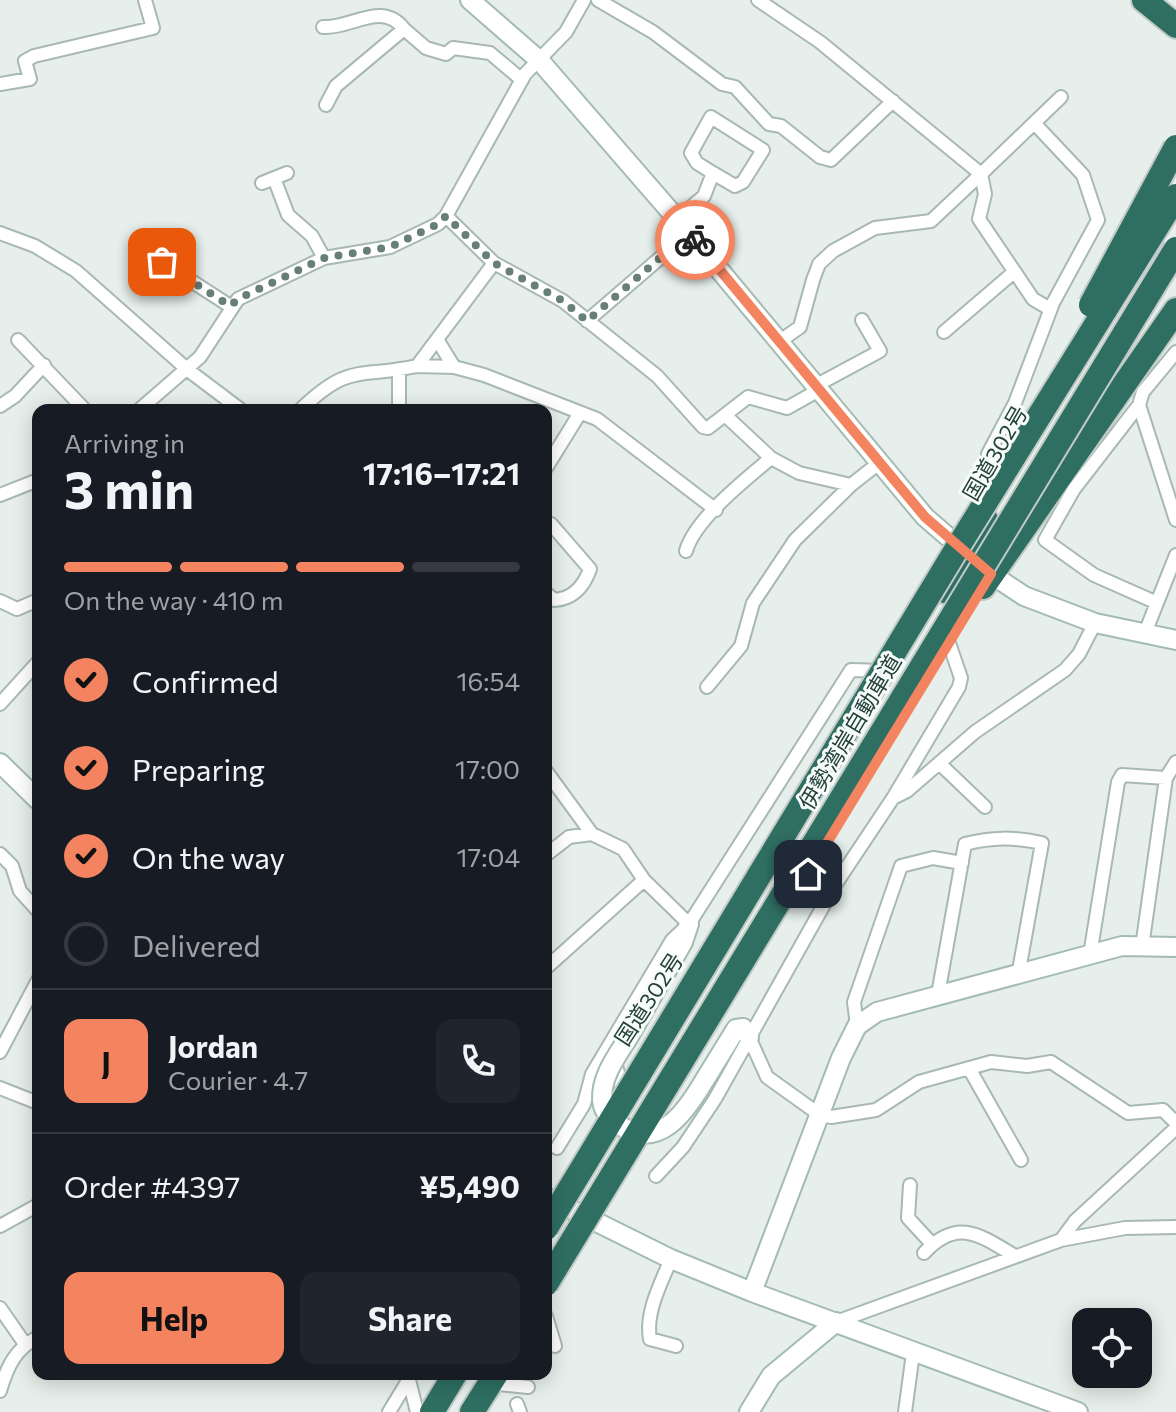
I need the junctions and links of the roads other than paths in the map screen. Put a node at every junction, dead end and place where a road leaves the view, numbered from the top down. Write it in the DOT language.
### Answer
graph roads {
  1 [pos="145,0"];
  2 [pos="470,0"];
  3 [pos="584,0"];
  4 [pos="598,0"];
  5 [pos="758,0"];
  6 [pos="1144,0"];
  7 [pos="1176,26"];
  8 [pos="323,27"];
  9 [pos="404,29"];
  10 [pos="540,61"];
  11 [pos="522,80"];
  12 [pos="0,84"];
  13 [pos="1061,97"];
  14 [pos="893,101"];
  15 [pos="326,105"];
  16 [pos="1035,124"];
  17 [pos="1176,139"];
  18 [pos="1176,147"];
  19 [pos="287,173"];
  20 [pos="713,173"];
  21 [pos="981,174"];
  22 [pos="1176,196"];
  23 [pos="446,216"];
  24 [pos="683,226"];
  25 [pos="0,233"];
  26 [pos="1176,249"];
  27 [pos="324,258"];
  28 [pos="162,262"];
  29 [pos="494,263"];
  30 [pos="1014,272"];
  31 [pos="1176,280"];
  32 [pos="230,306"];
  33 [pos="1050,309"];
  34 [pos="1176,310"];
  35 [pos="862,320"];
  36 [pos="587,321"];
  37 [pos="944,332"];
  38 [pos="18,340"];
  39 [pos="438,341"];
  40 [pos="780,341"];
  41 [pos="1176,352"];
  42 [pos="44,365"];
  43 [pos="417,366"];
  44 [pos="454,367"];
  45 [pos="399,369"];
  46 [pos="188,370"];
  47 [pos="817,388"];
  48 [pos="80,404"];
  49 [pos="146,404"];
  50 [pos="233,404"];
  51 [pos="306,404"];
  52 [pos="399,404"];
  53 [pos="1139,405"];
  54 [pos="0,406"];
  55 [pos="580,413"];
  56 [pos="725,415"];
  57 [pos="552,458"];
  58 [pos="771,458"];
  59 [pos="1020,458"];
  60 [pos="879,463"];
  61 [pos="32,482"];
  62 [pos="851,485"];
  63 [pos="1066,485"];
  64 [pos="1002,490"];
  65 [pos="0,495"];
  66 [pos="716,510"];
  67 [pos="1176,520"];
  68 [pos="552,525"];
  69 [pos="963,550"];
  70 [pos="686,551"];
  71 [pos="1176,555"];
  72 [pos="991,574"];
  73 [pos="552,598"];
  74 [pos="0,601"];
  75 [pos="1155,602"];
  76 [pos="32,603"];
  77 [pos="957,605"];
  78 [pos="1095,623"];
  79 [pos="1145,633"];
  80 [pos="1176,640"];
  81 [pos="949,643"];
  82 [pos="32,669"];
  83 [pos="890,671"];
  84 [pos="707,687"];
  85 [pos="0,704"];
  86 [pos="1176,762"];
  87 [pos="0,763"];
  88 [pos="939,763"];
  89 [pos="1166,778"];
  90 [pos="552,779"];
  91 [pos="32,794"];
  92 [pos="893,798"];
  93 [pos="985,807"];
  94 [pos="592,834"];
  95 [pos="552,850"];
  96 [pos="0,854"];
  97 [pos="962,863"];
  98 [pos="644,880"];
  99 [pos="32,904"];
  100 [pos="689,924"];
  101 [pos="1142,947"];
  102 [pos="1176,947"];
  103 [pos="1090,955"];
  104 [pos="552,963"];
  105 [pos="1018,976"];
  106 [pos="32,991"];
  107 [pos="942,995"];
  108 [pos="857,1026"];
  109 [pos="749,1037"];
  110 [pos="619,1041"];
  111 [pos="0,1052"];
  112 [pos="970,1070"];
  113 [pos="0,1088"];
  114 [pos="622,1088"];
  115 [pos="673,1093"];
  116 [pos="715,1099"];
  117 [pos="32,1101"];
  118 [pos="820,1115"];
  119 [pos="1176,1126"];
  120 [pos="557,1148"];
  121 [pos="1021,1160"];
  122 [pos="656,1176"];
  123 [pos="910,1185"];
  124 [pos="552,1208"];
  125 [pos="552,1208"];
  126 [pos="32,1212"];
  127 [pos="552,1214"];
  128 [pos="591,1221"];
  129 [pos="0,1226"];
  130 [pos="1176,1227"];
  131 [pos="1061,1240"];
  132 [pos="1015,1256"];
  133 [pos="671,1259"];
  134 [pos="552,1274"];
  135 [pos="552,1283"];
  136 [pos="752,1292"];
  137 [pos="0,1308"];
  138 [pos="836,1322"];
  139 [pos="552,1336"];
  140 [pos="32,1340"];
  141 [pos="25,1344"];
  142 [pos="555,1346"];
  143 [pos="676,1346"];
  144 [pos="913,1353"];
  145 [pos="408,1380"];
  146 [pos="411,1380"];
  147 [pos="452,1380"];
  148 [pos="490,1380"];
  149 [pos="503,1380"];
  150 [pos="528,1387"];
  151 [pos="0,1391"];
  152 [pos="389,1412"];
  153 [pos="417,1412"];
  154 [pos="433,1412"];
  155 [pos="470,1412"];
  156 [pos="749,1412"];
  157 [pos="905,1412"];
  158 [pos="1078,1412"];
  1 -- 12 [label="street"];
  2 -- 10 [label="street"];
  3 -- 10 [label="street"];
  4 -- 14 [label="street"];
  5 -- 14 [label="street"];
  6 -- 7 [label="highway"];
  8 -- 9 [label="street"];
  9 -- 11 [label="street"];
  9 -- 15 [label="street"];
  10 -- 11 [label="street"];
  10 -- 24 [label="street"];
  11 -- 23 [label="street"];
  13 -- 16 [label="street"];
  14 -- 21 [label="street"];
  16 -- 21 [label="street"];
  16 -- 33 [label="street"];
  17 -- 59 [label="highway, 国道302号, bridge"];
  18 -- 69 [label="highway, bridge"];
  19 -- 27 [label="street"];
  20 -- 20 [label="street"];
  20 -- 24 [label="street"];
  21 -- 30 [label="street"];
  21 -- 40 [label="street"];
  22 -- 69 [label="highway, 伊勢湾岸自動車道, bridge"];
  23 -- 27 [label="street"];
  23 -- 29 [label="street"];
  24 -- 36 [label="street"];
  24 -- 40 [label="street"];
  25 -- 46 [label="street"];
  26 -- 77 [label="highway, 伊勢湾岸自動車道, bridge"];
  27 -- 32 [label="street"];
  28 -- 32 [label="street"];
  29 -- 36 [label="street"];
  29 -- 39 [label="street"];
  30 -- 33 [label="street"];
  30 -- 37 [label="street"];
  31 -- 77 [label="highway, bridge"];
  32 -- 46 [label="street"];
  33 -- 64 [label="street"];
  34 -- 63 [label="highway"];
  35 -- 47 [label="street"];
  36 -- 56 [label="street"];
  38 -- 42 [label="street"];
  39 -- 43 [label="street"];
  39 -- 44 [label="street"];
  40 -- 47 [label="street"];
  41 -- 53 [label="street"];
  42 -- 48 [label="street"];
  42 -- 54 [label="street"];
  43 -- 44 [label="street"];
  43 -- 45 [label="street"];
  44 -- 55 [label="street"];
  45 -- 51 [label="street"];
  45 -- 52 [label="street"];
  46 -- 49 [label="street"];
  46 -- 50 [label="street"];
  47 -- 56 [label="street"];
  47 -- 60 [label="street"];
  53 -- 63 [label="street"];
  53 -- 67 [label="street"];
  55 -- 57 [label="street"];
  55 -- 66 [label="street"];
  56 -- 58 [label="street"];
  58 -- 62 [label="street"];
  58 -- 66 [label="street"];
  59 -- 63 [label="street"];
  59 -- 64 [label="highway, 国道302号"];
  60 -- 62 [label="street"];
  60 -- 69 [label="street"];
  61 -- 65 [label="street"];
  62 -- 84 [label="street"];
  63 -- 72 [label="highway"];
  63 -- 75 [label="street"];
  64 -- 69 [label="highway, 国道302号"];
  66 -- 70 [label="street"];
  68 -- 73 [label="street"];
  69 -- 72 [label="street"];
  69 -- 83 [label="highway, 国道302号"];
  69 -- 124 [label="highway, 伊勢湾岸自動車道, bridge"];
  71 -- 75 [label="street"];
  72 -- 78 [label="street"];
  72 -- 81 [label="highway"];
  74 -- 76 [label="street"];
  75 -- 79 [label="street"];
  77 -- 134 [label="highway, 伊勢湾岸自動車道, bridge"];
  78 -- 79 [label="street"];
  78 -- 88 [label="street"];
  79 -- 80 [label="street"];
  81 -- 92 [label="street"];
  81 -- 115 [label="highway"];
  82 -- 85 [label="street"];
  83 -- 100 [label="street"];
  83 -- 114 [label="highway, 国道302号"];
  86 -- 89 [label="street"];
  87 -- 91 [label="street"];
  88 -- 92 [label="street"];
  88 -- 93 [label="street"];
  89 -- 101 [label="street"];
  89 -- 103 [label="street"];
  90 -- 94 [label="street"];
  92 -- 109 [label="street"];
  94 -- 95 [label="street"];
  94 -- 98 [label="street"];
  96 -- 99 [label="street"];
  97 -- 105 [label="street"];
  97 -- 107 [label="street"];
  97 -- 108 [label="street"];
  98 -- 100 [label="street"];
  98 -- 104 [label="street"];
  100 -- 110 [label="street"];
  101 -- 102 [label="street"];
  101 -- 103 [label="street"];
  103 -- 105 [label="street"];
  105 -- 107 [label="street"];
  106 -- 111 [label="street"];
  107 -- 108 [label="street"];
  108 -- 118 [label="street"];
  109 -- 110 [label="street, bridge"];
  109 -- 116 [label="street"];
  109 -- 118 [label="street"];
  110 -- 114 [label="street"];
  110 -- 120 [label="street"];
  112 -- 118 [label="street"];
  112 -- 119 [label="street"];
  112 -- 121 [label="street"];
  113 -- 117 [label="street"];
  114 -- 125 [label="highway, 国道302号"];
  115 -- 116 [label="street"];
  115 -- 128 [label="highway"];
  116 -- 122 [label="street"];
  118 -- 136 [label="street"];
  119 -- 131 [label="street"];
  123 -- 132 [label="street"];
  126 -- 129 [label="street"];
  127 -- 128 [label="street"];
  128 -- 133 [label="street"];
  128 -- 135 [label="highway"];
  130 -- 131 [label="street"];
  131 -- 132 [label="street"];
  132 -- 138 [label="street"];
  133 -- 136 [label="street"];
  133 -- 143 [label="street"];
  136 -- 138 [label="street"];
  137 -- 141 [label="street"];
  138 -- 144 [label="street"];
  138 -- 156 [label="street"];
  139 -- 142 [label="street"];
  140 -- 141 [label="street"];
  141 -- 151 [label="street"];
  144 -- 157 [label="street"];
  144 -- 158 [label="street"];
  145 -- 152 [label="street"];
  146 -- 153 [label="street"];
  147 -- 154 [label="highway"];
  148 -- 155 [label="highway"];
  149 -- 150 [label="street"];
}
